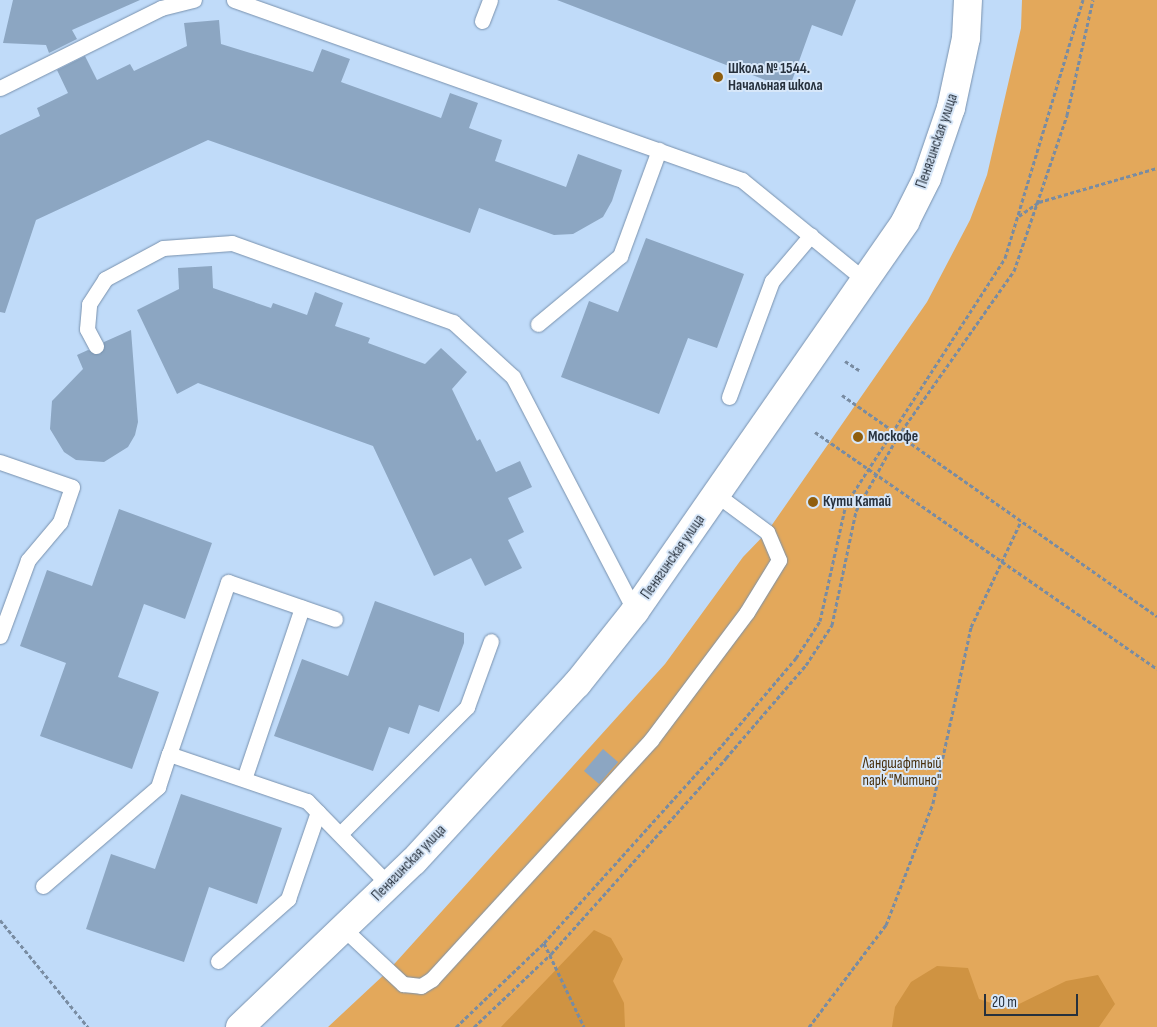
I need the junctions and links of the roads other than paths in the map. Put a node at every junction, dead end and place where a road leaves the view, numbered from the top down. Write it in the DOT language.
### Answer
graph roads {
  1 [pos="194,0"];
  2 [pos="234,0"];
  3 [pos="490,0"];
  4 [pos="968,0"];
  5 [pos="482,21"];
  6 [pos="0,88"];
  7 [pos="659,150"];
  8 [pos="811,235"];
  9 [pos="866,281"];
  10 [pos="538,324"];
  11 [pos="96,346"];
  12 [pos="729,397"];
  13 [pos="0,462"];
  14 [pos="717,495"];
  15 [pos="302,608"];
  16 [pos="635,611"];
  17 [pos="335,619"];
  18 [pos="0,636"];
  19 [pos="491,641"];
  20 [pos="170,754"];
  21 [pos="244,779"];
  22 [pos="318,812"];
  23 [pos="340,834"];
  24 [pos="389,885"];
  25 [pos="43,886"];
  26 [pos="344,929"];
  27 [pos="218,961"];
  28 [pos="240,1027"];
  1 -- 6 [label="lane"];
  2 -- 7 [label="lane"];
  3 -- 5 [label="lane"];
  4 -- 9 [label="street, Пенягинская улица"];
  7 -- 8 [label="lane"];
  7 -- 10 [label="lane"];
  8 -- 9 [label="lane"];
  8 -- 12 [label="lane"];
  9 -- 14 [label="street, Пенягинская улица"];
  11 -- 16 [label="lane"];
  13 -- 18 [label="lane"];
  14 -- 16 [label="street, Пенягинская улица"];
  14 -- 26 [label="lane"];
  15 -- 17 [label="lane"];
  15 -- 20 [label="lane"];
  15 -- 21 [label="lane"];
  16 -- 24 [label="street, Пенягинская улица"];
  19 -- 23 [label="lane"];
  20 -- 21 [label="lane"];
  20 -- 25 [label="lane"];
  21 -- 22 [label="lane"];
  22 -- 23 [label="lane"];
  22 -- 27 [label="lane"];
  23 -- 24 [label="lane"];
  24 -- 26 [label="street, Пенягинская улица"];
  26 -- 28 [label="street, Пенягинская улица"];
}
